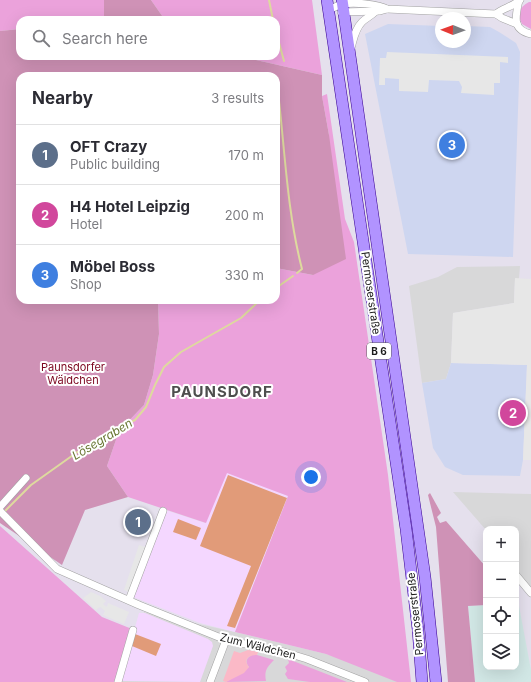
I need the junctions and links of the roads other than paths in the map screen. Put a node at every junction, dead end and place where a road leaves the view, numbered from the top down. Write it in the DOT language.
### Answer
graph roads {
  1 [pos="381,0"];
  2 [pos="520,0"];
  3 [pos="328,5"];
  4 [pos="343,6"];
  5 [pos="390,10"];
  6 [pos="374,12"];
  7 [pos="496,14"];
  8 [pos="517,24"];
  9 [pos="531,34"];
  10 [pos="349,52"];
  11 [pos="26,478"];
  12 [pos="0,507"];
  13 [pos="0,511"];
  14 [pos="163,511"];
  15 [pos="519,579"];
  16 [pos="531,593"];
  17 [pos="129,600"];
  18 [pos="133,630"];
  19 [pos="226,640"];
  20 [pos="120,681"];
  21 [pos="210,682"];
  22 [pos="365,682"];
  23 [pos="422,682"];
  24 [pos="436,682"];
  1 -- 5 [label="street"];
  2 -- 7 [label="street"];
  2 -- 8 [label="street"];
  3 -- 4 [label="street"];
  3 -- 23 [label="main road, Permoserstraße / B 6"];
  4 -- 5 [label="street"];
  4 -- 6 [label="street"];
  4 -- 10 [label="main road, Permoserstraße / B 6"];
  5 -- 6 [label="street"];
  5 -- 7 [label="street"];
  6 -- 10 [label="street"];
  7 -- 8 [label="street"];
  8 -- 9 [label="street"];
  10 -- 24 [label="main road, Permoserstraße / B 6"];
  11 -- 12 [label="street"];
  13 -- 17 [label="street, Zum Wäldchen"];
  14 -- 17 [label="street"];
  15 -- 16 [label="street"];
  17 -- 19 [label="street, Zum Wäldchen"];
  18 -- 20 [label="street"];
  19 -- 21 [label="street"];
  19 -- 22 [label="street, Zum Wäldchen"];
}
